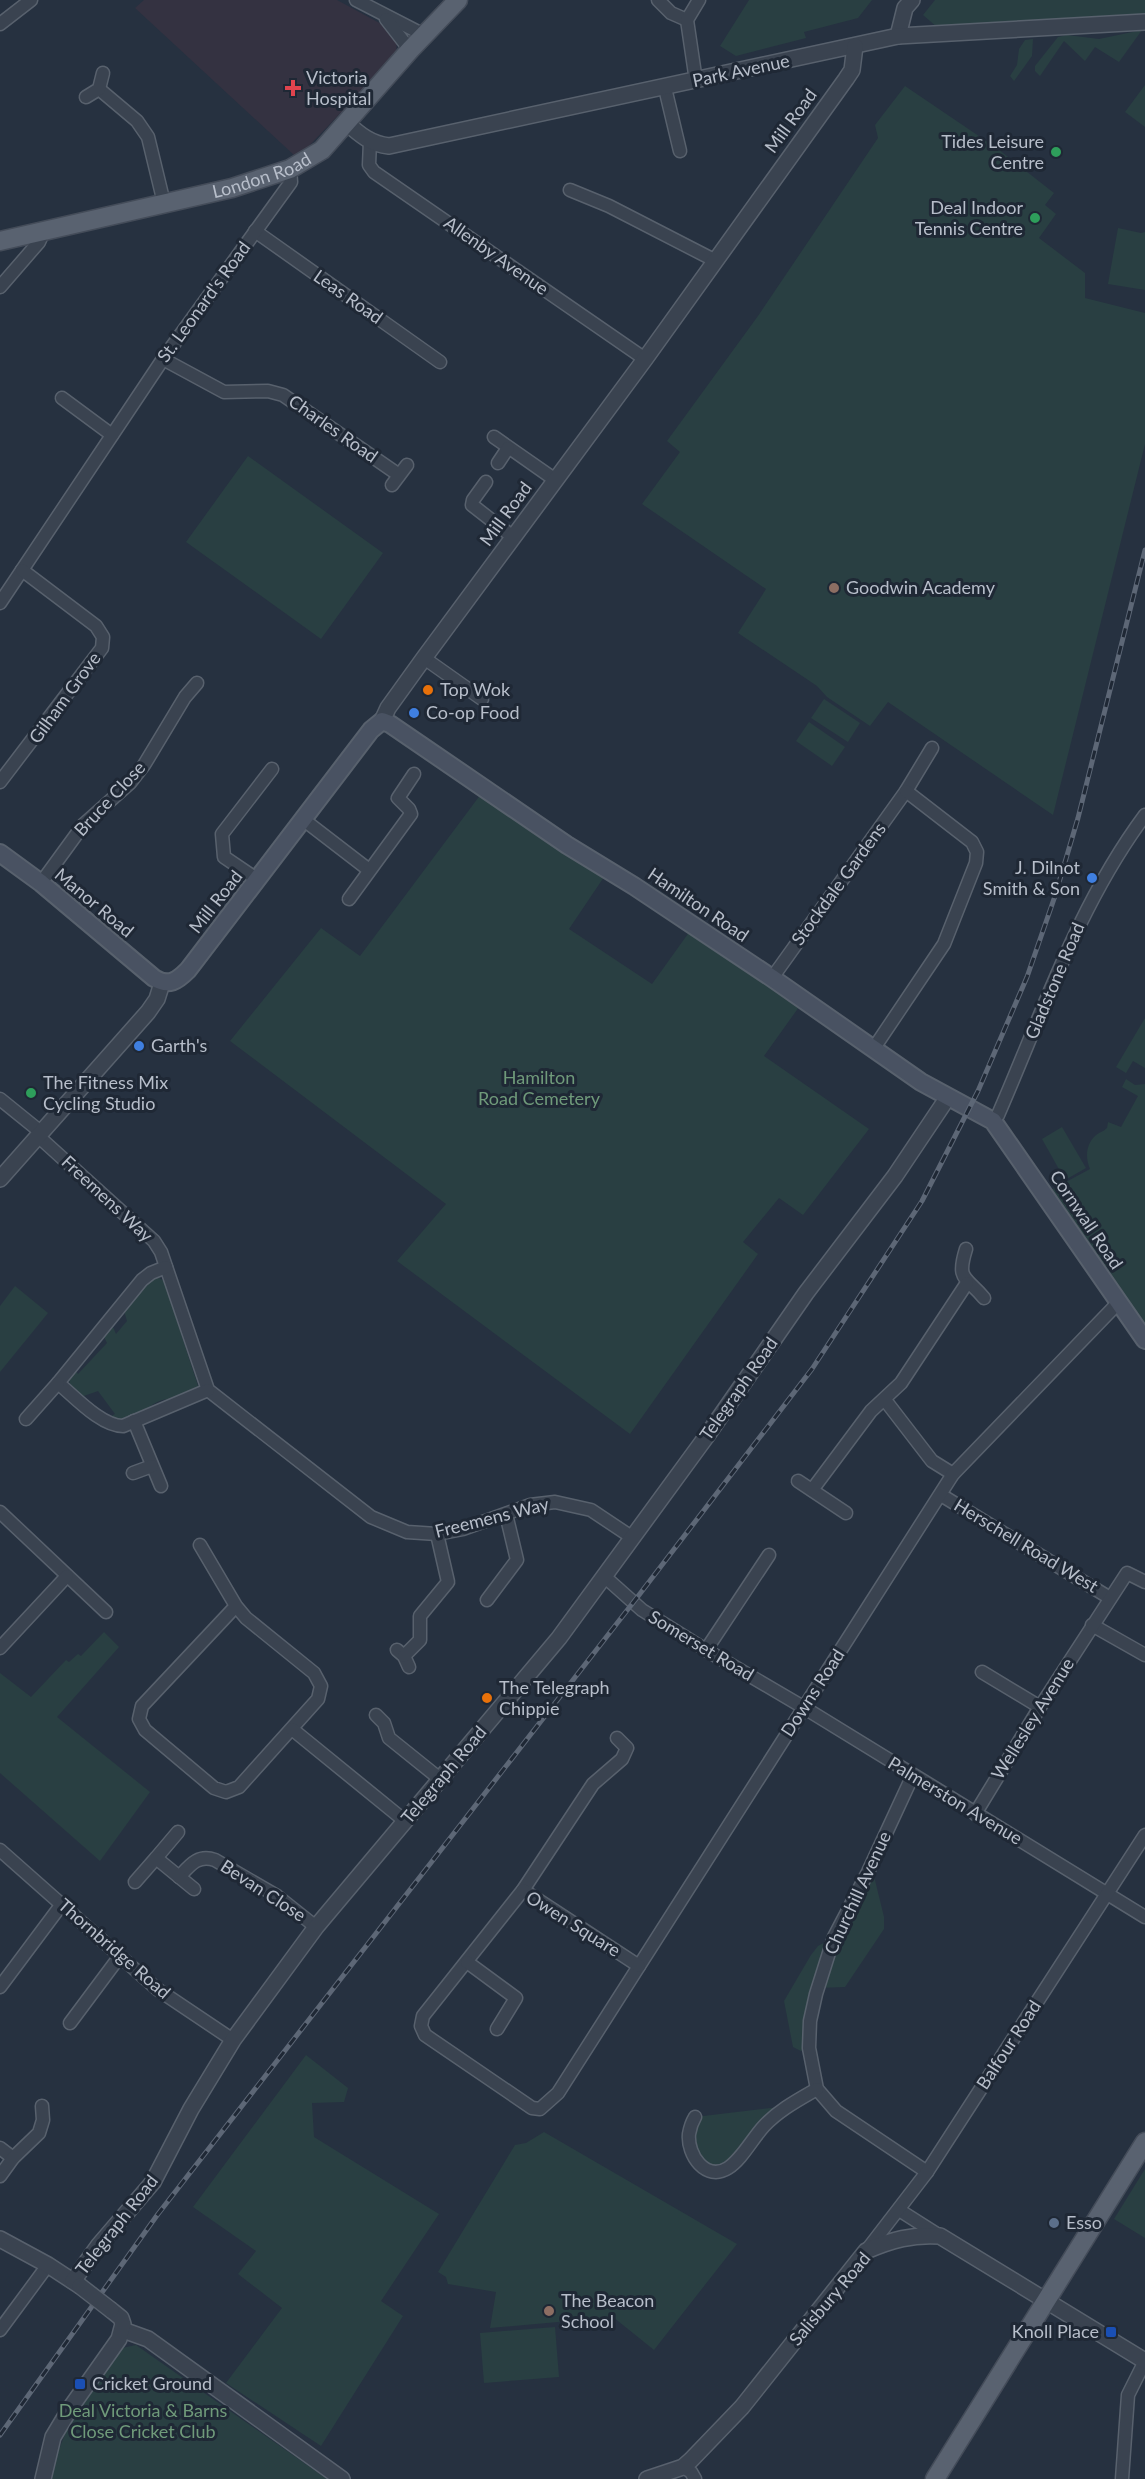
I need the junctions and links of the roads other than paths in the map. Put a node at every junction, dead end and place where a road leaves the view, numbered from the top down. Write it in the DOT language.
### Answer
graph roads {
  1 [pos="32,0"];
  2 [pos="356,0"];
  3 [pos="458,0"];
  4 [pos="658,0"];
  5 [pos="699,0"];
  6 [pos="912,0"];
  7 [pos="383,15"];
  8 [pos="687,20"];
  9 [pos="1145,22"];
  10 [pos="0,24"];
  11 [pos="424,35"];
  12 [pos="898,36"];
  13 [pos="855,46"];
  14 [pos="410,50"];
  15 [pos="104,73"];
  16 [pos="696,81"];
  17 [pos="664,88"];
  18 [pos="99,89"];
  19 [pos="86,97"];
  20 [pos="347,123"];
  21 [pos="370,141"];
  22 [pos="680,151"];
  23 [pos="290,169"];
  24 [pos="570,190"];
  25 [pos="164,203"];
  26 [pos="44,231"];
  27 [pos="255,231"];
  28 [pos="0,241"];
  29 [pos="714,260"];
  30 [pos="0,287"];
  31 [pos="163,359"];
  32 [pos="645,359"];
  33 [pos="440,362"];
  34 [pos="62,398"];
  35 [pos="112,435"];
  36 [pos="494,437"];
  37 [pos="508,447"];
  38 [pos="498,463"];
  39 [pos="399,475"];
  40 [pos="555,480"];
  41 [pos="486,482"];
  42 [pos="513,537"];
  43 [pos="22,570"];
  44 [pos="5,585"];
  45 [pos="0,603"];
  46 [pos="424,658"];
  47 [pos="197,683"];
  48 [pos="483,699"];
  49 [pos="382,721"];
  50 [pos="932,748"];
  51 [pos="272,769"];
  52 [pos="414,774"];
  53 [pos="0,782"];
  54 [pos="906,791"];
  55 [pos="1145,815"];
  56 [pos="304,820"];
  57 [pos="1140,830"];
  58 [pos="0,853"];
  59 [pos="369,870"];
  60 [pos="258,880"];
  61 [pos="41,883"];
  62 [pos="349,899"];
  63 [pos="772,978"];
  64 [pos="162,983"];
  65 [pos="874,1048"];
  66 [pos="948,1097"];
  67 [pos="0,1099"];
  68 [pos="993,1121"];
  69 [pos="40,1135"];
  70 [pos="0,1179"];
  71 [pos="966,1249"];
  72 [pos="166,1267"];
  73 [pos="967,1282"];
  74 [pos="984,1298"];
  75 [pos="1119,1302"];
  76 [pos="1145,1340"];
  77 [pos="58,1383"];
  78 [pos="208,1390"];
  79 [pos="885,1400"];
  80 [pos="26,1419"];
  81 [pos="134,1421"];
  82 [pos="152,1466"];
  83 [pos="133,1473"];
  84 [pos="953,1474"];
  85 [pos="798,1481"];
  86 [pos="161,1486"];
  87 [pos="812,1490"];
  88 [pos="941,1495"];
  89 [pos="0,1512"];
  90 [pos="846,1513"];
  91 [pos="506,1514"];
  92 [pos="437,1534"];
  93 [pos="633,1538"];
  94 [pos="200,1545"];
  95 [pos="769,1555"];
  96 [pos="67,1576"];
  97 [pos="604,1577"];
  98 [pos="1145,1582"];
  99 [pos="1110,1598"];
  100 [pos="487,1600"];
  101 [pos="236,1606"];
  102 [pos="106,1612"];
  103 [pos="1092,1625"];
  104 [pos="0,1648"];
  105 [pos="706,1650"];
  106 [pos="1145,1655"];
  107 [pos="404,1657"];
  108 [pos="982,1672"];
  109 [pos="803,1707"];
  110 [pos="1040,1707"];
  111 [pos="376,1715"];
  112 [pos="292,1729"];
  113 [pos="617,1738"];
  114 [pos="913,1775"];
  115 [pos="440,1779"];
  116 [pos="975,1814"];
  117 [pos="405,1821"];
  118 [pos="177,1832"];
  119 [pos="1145,1835"];
  120 [pos="0,1850"];
  121 [pos="156,1858"];
  122 [pos="179,1877"];
  123 [pos="135,1882"];
  124 [pos="194,1889"];
  125 [pos="523,1890"];
  126 [pos="1107,1893"];
  127 [pos="62,1904"];
  128 [pos="1145,1917"];
  129 [pos="316,1927"];
  130 [pos="120,1956"];
  131 [pos="468,1962"];
  132 [pos="639,1966"];
  133 [pos="0,1987"];
  134 [pos="70,2023"];
  135 [pos="497,2029"];
  136 [pos="233,2040"];
  137 [pos="817,2089"];
  138 [pos="42,2106"];
  139 [pos="540,2109"];
  140 [pos="695,2117"];
  141 [pos="1145,2142"];
  142 [pos="0,2148"];
  143 [pos="13,2158"];
  144 [pos="927,2172"];
  145 [pos="0,2176"];
  146 [pos="899,2210"];
  147 [pos="940,2236"];
  148 [pos="0,2238"];
  149 [pos="866,2251"];
  150 [pos="48,2265"];
  151 [pos="77,2284"];
  152 [pos="1048,2300"];
  153 [pos="0,2330"];
  154 [pos="123,2330"];
  155 [pos="1145,2361"];
  156 [pos="683,2467"];
  157 [pos="43,2479"];
  158 [pos="342,2479"];
  159 [pos="647,2479"];
  160 [pos="695,2479"];
  161 [pos="935,2479"];
  162 [pos="1122,2479"];
  1 -- 10 [label="street"];
  2 -- 7 [label="street"];
  3 -- 11 [label="main road, London Road"];
  4 -- 8 [label="street"];
  5 -- 8 [label="street"];
  6 -- 12 [label="street"];
  7 -- 11 [label="street"];
  7 -- 14 [label="street"];
  8 -- 16 [label="street"];
  9 -- 12 [label="street, Park Avenue"];
  11 -- 14 [label="main road, London Road"];
  12 -- 13 [label="street, Park Avenue"];
  13 -- 16 [label="street, Park Avenue"];
  13 -- 29 [label="street, Mill Road"];
  14 -- 20 [label="main road, London Road"];
  15 -- 18 [label="street"];
  16 -- 17 [label="street, Park Avenue"];
  17 -- 21 [label="street, Park Avenue"];
  17 -- 22 [label="street"];
  18 -- 19 [label="street"];
  18 -- 25 [label="street"];
  20 -- 21 [label="street"];
  20 -- 23 [label="main road, London Road"];
  21 -- 32 [label="street, Allenby Avenue"];
  23 -- 25 [label="main road, London Road"];
  23 -- 27 [label="street, St. Leonard's Road"];
  24 -- 29 [label="street"];
  25 -- 26 [label="main road, London Road"];
  26 -- 28 [label="main road, London Road"];
  26 -- 30 [label="street"];
  27 -- 31 [label="street, St. Leonard's Road"];
  27 -- 33 [label="street, Leas Road"];
  29 -- 32 [label="street, Mill Road"];
  31 -- 35 [label="street, St. Leonard's Road"];
  31 -- 39 [label="street, Charles Road"];
  32 -- 40 [label="street, Mill Road"];
  34 -- 35 [label="street"];
  35 -- 43 [label="street, St. Leonard's Road"];
  36 -- 37 [label="street"];
  37 -- 38 [label="street"];
  37 -- 40 [label="street"];
  40 -- 42 [label="street, Mill Road"];
  41 -- 42 [label="street"];
  42 -- 46 [label="street, Mill Road"];
  43 -- 44 [label="street, St. Leonard's Road"];
  43 -- 53 [label="street, Gilham Grove"];
  44 -- 45 [label="street, St. Leonard's Road"];
  46 -- 48 [label="street"];
  46 -- 49 [label="street, Mill Road"];
  47 -- 61 [label="street, Bruce Close"];
  49 -- 56 [label="main road, Mill Road"];
  49 -- 63 [label="main road, Hamilton Road"];
  50 -- 54 [label="street, Stockdale Gardens"];
  51 -- 60 [label="street"];
  52 -- 59 [label="street"];
  54 -- 63 [label="street, Stockdale Gardens"];
  54 -- 65 [label="street"];
  55 -- 57 [label="street, Gladstone Road"];
  56 -- 59 [label="street"];
  56 -- 60 [label="main road, Mill Road"];
  57 -- 68 [label="street, Gladstone Road"];
  58 -- 61 [label="main road, Manor Road"];
  59 -- 62 [label="street"];
  60 -- 64 [label="main road, Mill Road"];
  61 -- 64 [label="main road, Manor Road"];
  63 -- 65 [label="main road, Hamilton Road"];
  64 -- 69 [label="street"];
  65 -- 66 [label="main road, Hamilton Road"];
  66 -- 68 [label="main road, Hamilton Road"];
  66 -- 93 [label="street, Telegraph Road"];
  67 -- 69 [label="street, Freemens Way"];
  68 -- 75 [label="main road, Cornwall Road"];
  69 -- 70 [label="street"];
  69 -- 72 [label="street, Freemens Way"];
  71 -- 73 [label="street"];
  72 -- 77 [label="street"];
  72 -- 78 [label="street, Freemens Way"];
  73 -- 74 [label="street"];
  73 -- 79 [label="street"];
  75 -- 76 [label="main road, Cornwall Road"];
  75 -- 84 [label="street, Downs Road"];
  77 -- 80 [label="street"];
  77 -- 81 [label="street"];
  78 -- 81 [label="street"];
  78 -- 92 [label="street, Freemens Way"];
  79 -- 84 [label="street"];
  79 -- 87 [label="street"];
  81 -- 82 [label="street"];
  82 -- 83 [label="street"];
  82 -- 86 [label="street"];
  84 -- 88 [label="street, Downs Road"];
  85 -- 87 [label="street"];
  87 -- 90 [label="street"];
  88 -- 99 [label="street, Herschell Road West"];
  88 -- 109 [label="street, Downs Road"];
  89 -- 96 [label="street"];
  91 -- 92 [label="street, Freemens Way"];
  91 -- 93 [label="street, Freemens Way"];
  91 -- 100 [label="street"];
  92 -- 107 [label="street"];
  93 -- 97 [label="street, Telegraph Road"];
  94 -- 101 [label="street"];
  95 -- 105 [label="street"];
  96 -- 102 [label="street"];
  96 -- 104 [label="street"];
  97 -- 105 [label="street, Somerset Road"];
  97 -- 115 [label="street, Telegraph Road"];
  98 -- 99 [label="street, Wellesley Avenue"];
  99 -- 103 [label="street, Wellesley Avenue"];
  101 -- 112 [label="street"];
  101 -- 112 [label="street"];
  103 -- 106 [label="street"];
  103 -- 110 [label="street, Wellesley Avenue"];
  105 -- 109 [label="street, Somerset Road"];
  108 -- 110 [label="street"];
  109 -- 114 [label="street, Palmerston Avenue"];
  109 -- 132 [label="street, Downs Road"];
  110 -- 116 [label="street, Wellesley Avenue"];
  111 -- 115 [label="street"];
  112 -- 117 [label="street"];
  113 -- 125 [label="street"];
  114 -- 116 [label="street, Palmerston Avenue"];
  114 -- 137 [label="street, Churchill Avenue"];
  115 -- 117 [label="street, Telegraph Road"];
  116 -- 126 [label="street, Palmerston Avenue"];
  117 -- 129 [label="street, Telegraph Road"];
  118 -- 121 [label="street"];
  119 -- 126 [label="street, Balfour Road"];
  120 -- 127 [label="street, Thornbridge Road"];
  121 -- 122 [label="street, Bevan Close"];
  121 -- 123 [label="street"];
  122 -- 124 [label="street, Bevan Close"];
  122 -- 129 [label="street, Bevan Close"];
  125 -- 131 [label="street, Owen Square"];
  125 -- 132 [label="street, Owen Square"];
  126 -- 128 [label="street, Palmerston Avenue"];
  126 -- 144 [label="street, Balfour Road"];
  127 -- 130 [label="street, Thornbridge Road"];
  127 -- 133 [label="street"];
  129 -- 136 [label="street, Telegraph Road"];
  130 -- 134 [label="street"];
  130 -- 136 [label="street, Thornbridge Road"];
  131 -- 135 [label="street"];
  131 -- 139 [label="street, Owen Square"];
  132 -- 139 [label="street, Downs Road"];
  136 -- 151 [label="street, Telegraph Road"];
  137 -- 140 [label="street"];
  137 -- 144 [label="street"];
  138 -- 143 [label="street"];
  141 -- 152 [label="main road"];
  142 -- 143 [label="street"];
  143 -- 145 [label="street"];
  144 -- 146 [label="street, Balfour Road"];
  146 -- 147 [label="street"];
  146 -- 149 [label="street, Balfour Road"];
  147 -- 149 [label="street, Salisbury Road"];
  147 -- 152 [label="street"];
  148 -- 150 [label="street"];
  149 -- 156 [label="street, Salisbury Road"];
  150 -- 151 [label="street"];
  150 -- 153 [label="street"];
  151 -- 154 [label="street, bridge"];
  152 -- 155 [label="street"];
  152 -- 161 [label="main road"];
  154 -- 157 [label="street"];
  154 -- 158 [label="street"];
  155 -- 162 [label="street"];
  156 -- 159 [label="street, Salisbury Road"];
  156 -- 160 [label="street"];
}
